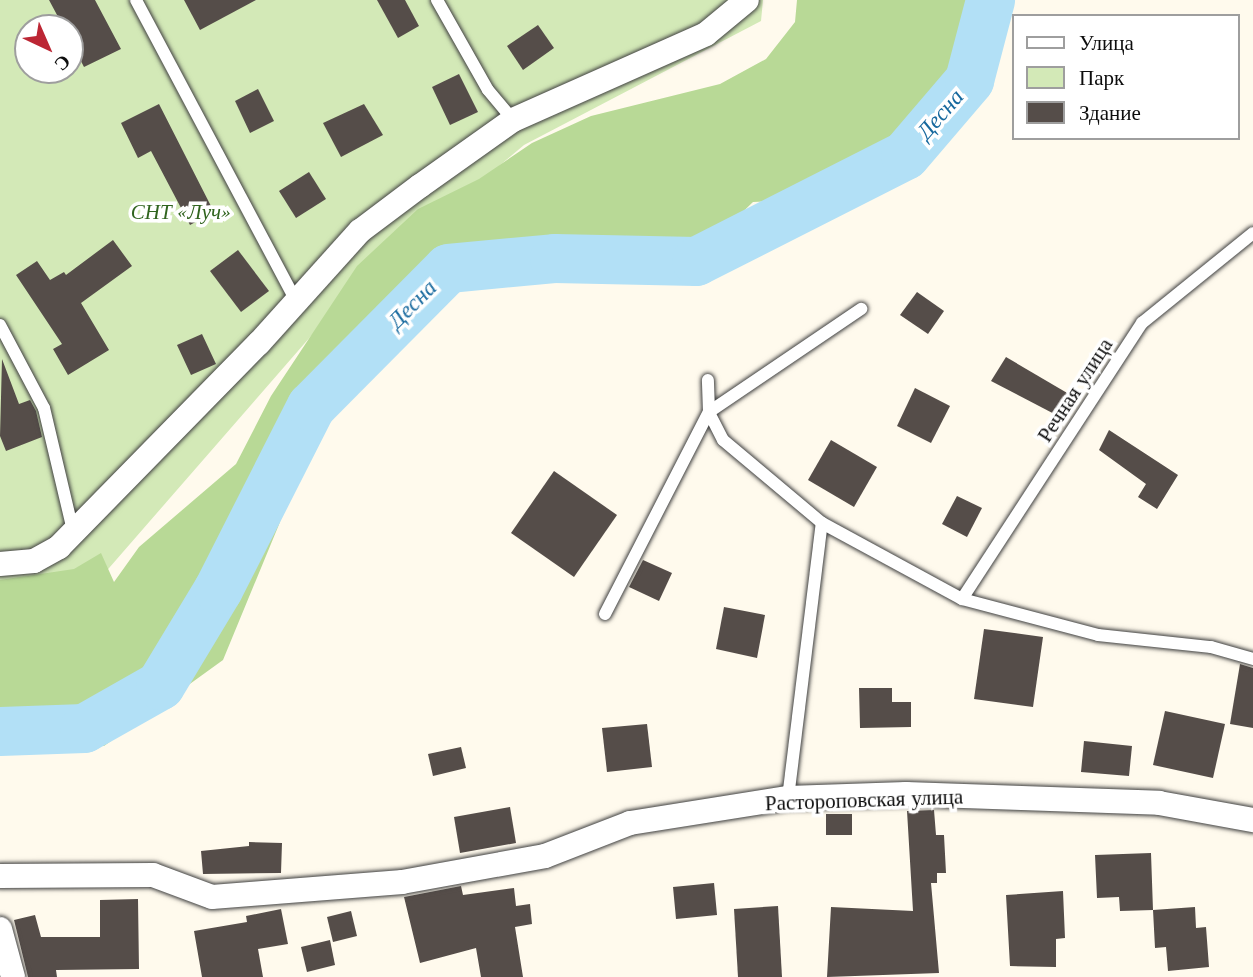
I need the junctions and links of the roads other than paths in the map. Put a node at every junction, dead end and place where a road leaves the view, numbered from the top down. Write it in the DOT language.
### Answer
graph roads {
  1 [pos="136,0"];
  2 [pos="437,0"];
  3 [pos="747,0"];
  4 [pos="513,120"];
  5 [pos="1253,233"];
  6 [pos="295,299"];
  7 [pos="861,309"];
  8 [pos="0,326"];
  9 [pos="708,380"];
  10 [pos="709,412"];
  11 [pos="822,523"];
  12 [pos="73,531"];
  13 [pos="0,564"];
  14 [pos="962,599"];
  15 [pos="604,614"];
  16 [pos="1253,659"];
  17 [pos="788,798"];
  18 [pos="1253,820"];
  19 [pos="0,876"];
  20 [pos="0,929"];
  21 [pos="13,977"];
  1 -- 6 [label="lane"];
  2 -- 4 [label="lane"];
  3 -- 4 [label="street"];
  4 -- 6 [label="street"];
  5 -- 14 [label="lane, Речная улица"];
  6 -- 12 [label="street"];
  7 -- 10 [label="lane"];
  8 -- 12 [label="lane"];
  9 -- 10 [label="lane"];
  10 -- 11 [label="lane"];
  10 -- 15 [label="lane"];
  11 -- 14 [label="lane"];
  11 -- 17 [label="lane"];
  12 -- 13 [label="street"];
  14 -- 16 [label="lane"];
  17 -- 18 [label="street, Растороповская улица"];
  17 -- 19 [label="street, Растороповская улица"];
  20 -- 21 [label="street"];
}
